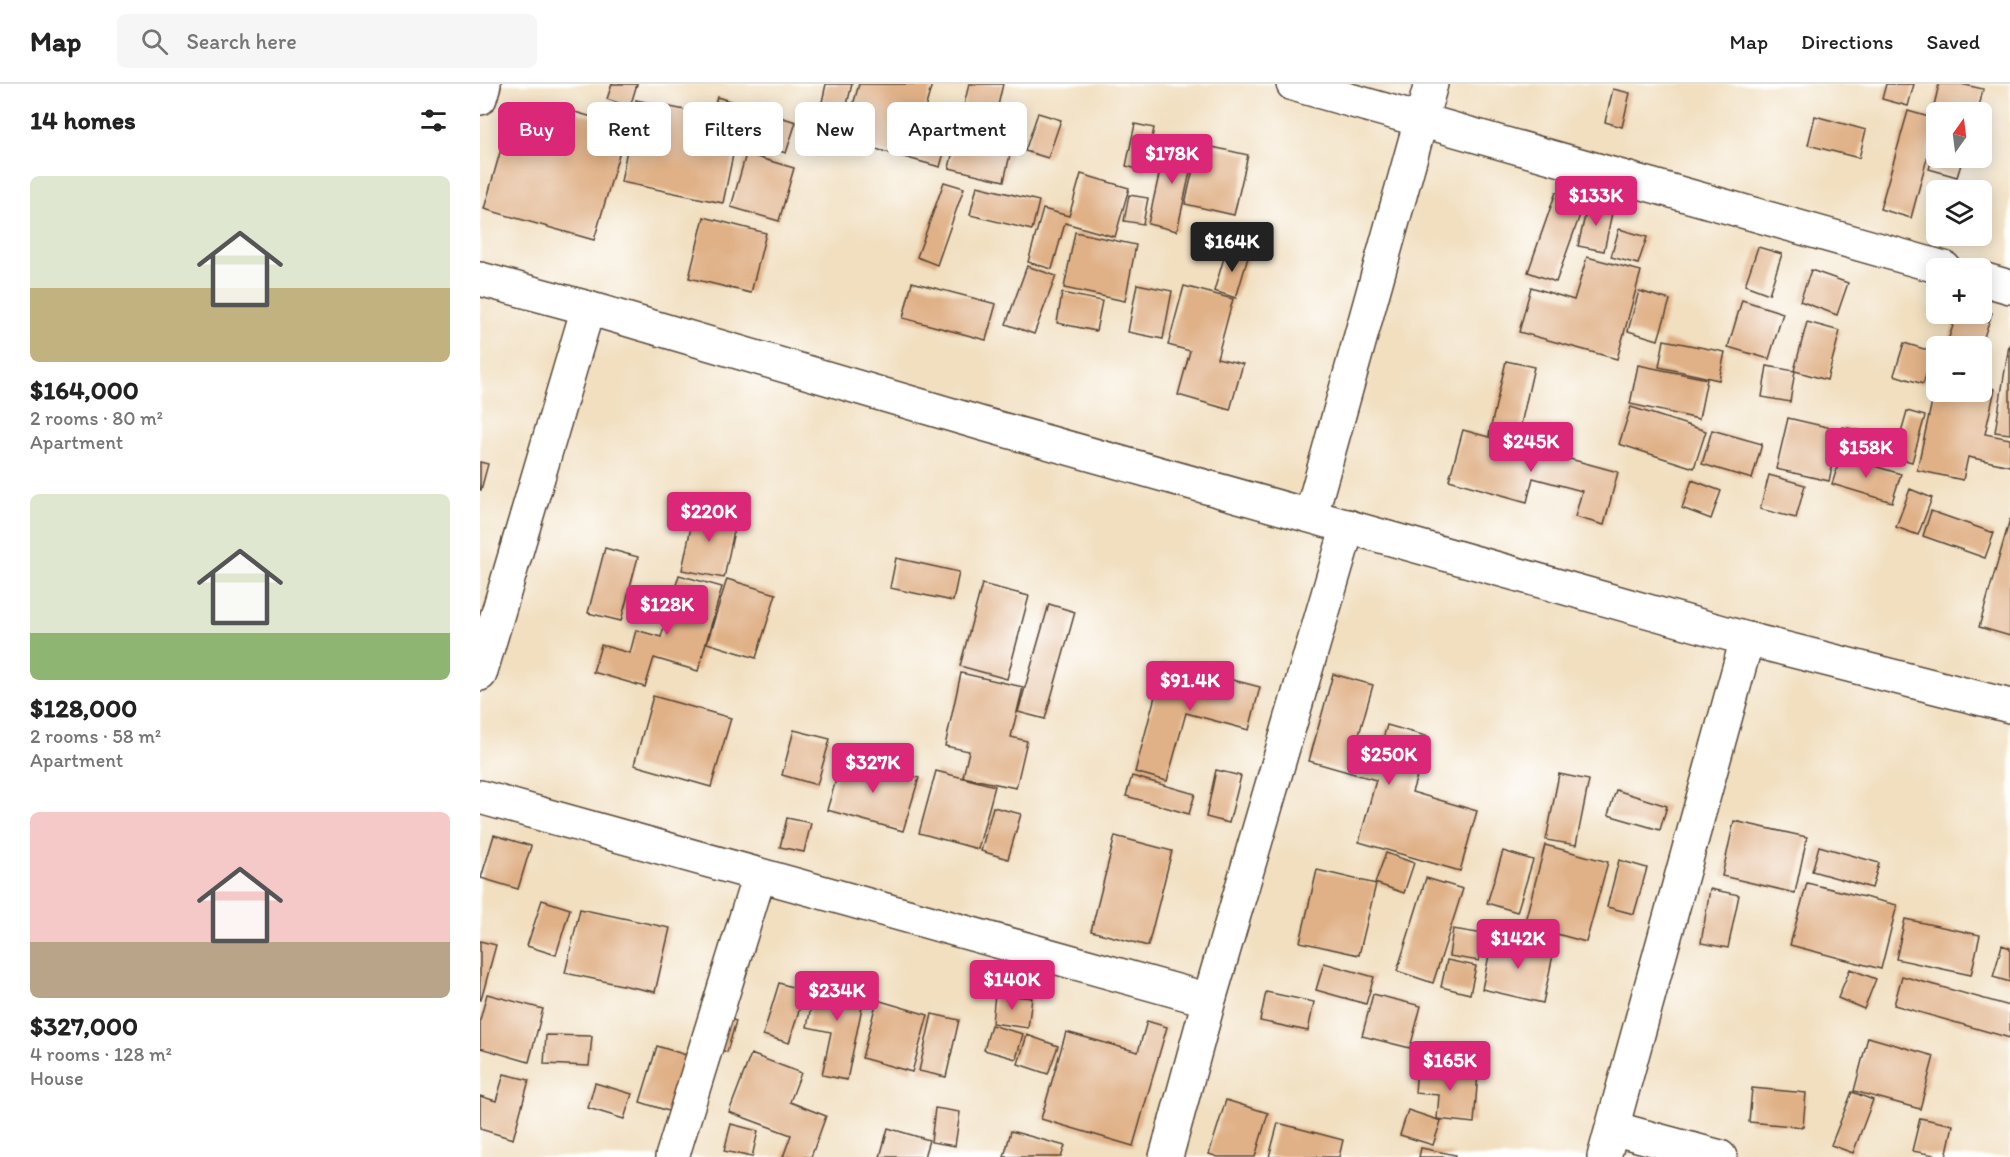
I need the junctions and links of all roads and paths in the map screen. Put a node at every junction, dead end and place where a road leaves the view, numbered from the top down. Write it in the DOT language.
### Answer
graph roads {
  1 [pos="484,84"];
  2 [pos="1293,84"];
  3 [pos="1431,84"];
  4 [pos="480,98"];
  5 [pos="1420,120"];
  6 [pos="1926,263"];
  7 [pos="480,279"];
  8 [pos="1992,282"];
  9 [pos="2010,287"];
  10 [pos="588,308"];
  11 [pos="1311,515"];
  12 [pos="1348,526"];
  13 [pos="1747,639"];
  14 [pos="480,674"];
  15 [pos="2010,706"];
  16 [pos="480,797"];
  17 [pos="759,876"];
  18 [pos="1209,1000"];
  19 [pos="1608,1142"];
  20 [pos="672,1157"];
  21 [pos="1166,1157"];
  22 [pos="1720,1157"];
  1 -- 4 [label="street"];
  2 -- 5 [label="street"];
  3 -- 5 [label="street"];
  5 -- 6 [label="street"];
  5 -- 11 [label="street"];
  7 -- 10 [label="street"];
  8 -- 9 [label="street"];
  10 -- 11 [label="street"];
  10 -- 14 [label="street"];
  11 -- 12 [label="street"];
  12 -- 13 [label="street"];
  12 -- 18 [label="street"];
  13 -- 15 [label="street"];
  13 -- 19 [label="street"];
  16 -- 17 [label="street"];
  17 -- 18 [label="street"];
  17 -- 20 [label="street"];
  18 -- 21 [label="street"];
  19 -- 22 [label="street"];
}
